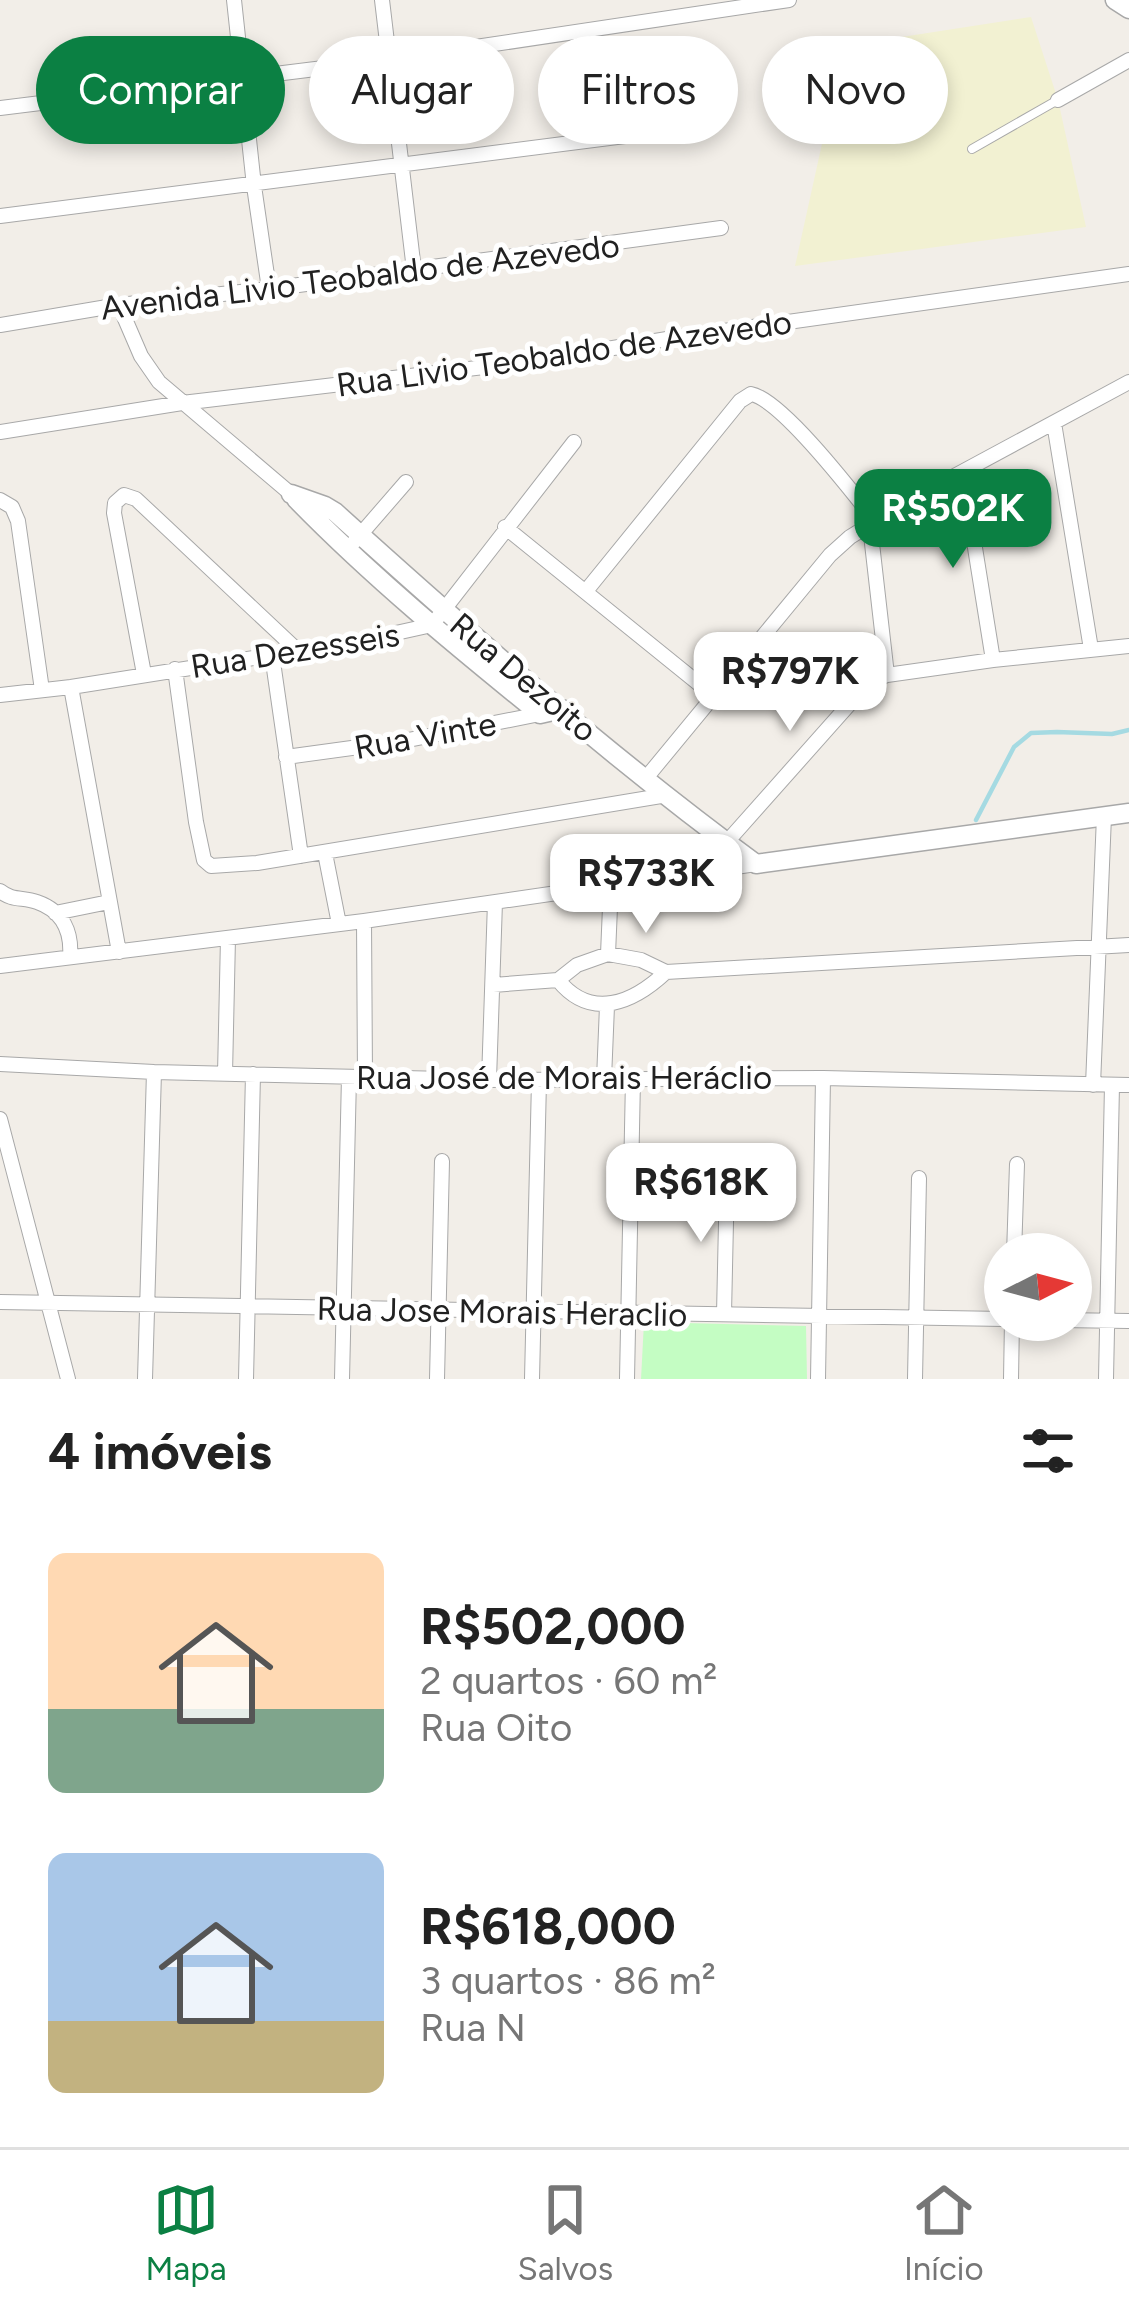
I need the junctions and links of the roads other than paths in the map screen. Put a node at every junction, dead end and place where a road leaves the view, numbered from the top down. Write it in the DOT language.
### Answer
graph roads {
  1 [pos="234,0"];
  2 [pos="382,0"];
  3 [pos="789,0"];
  4 [pos="1115,0"];
  5 [pos="1129,8"];
  6 [pos="238,36"];
  7 [pos="386,36"];
  8 [pos="514,41"];
  9 [pos="1129,60"];
  10 [pos="1058,100"];
  11 [pos="36,104"];
  12 [pos="0,108"];
  13 [pos="249,144"];
  14 [pos="400,144"];
  15 [pos="568,144"];
  16 [pos="972,149"];
  17 [pos="403,166"];
  18 [pos="254,186"];
  19 [pos="0,216"];
  20 [pos="721,228"];
  21 [pos="414,270"];
  22 [pos="1129,274"];
  23 [pos="269,289"];
  24 [pos="119,305"];
  25 [pos="0,325"];
  26 [pos="1129,382"];
  27 [pos="182,403"];
  28 [pos="1054,423"];
  29 [pos="0,432"];
  30 [pos="574,442"];
  31 [pos="963,473"];
  32 [pos="406,482"];
  33 [pos="291,494"];
  34 [pos="0,500"];
  35 [pos="873,524"];
  36 [pos="505,527"];
  37 [pos="354,543"];
  38 [pos="586,591"];
  39 [pos="437,617"];
  40 [pos="1129,646"];
  41 [pos="297,650"];
  42 [pos="1091,650"];
  43 [pos="272,655"];
  44 [pos="993,660"];
  45 [pos="175,669"];
  46 [pos="144,674"];
  47 [pos="887,675"];
  48 [pos="71,687"];
  49 [pos="42,690"];
  50 [pos="0,695"];
  51 [pos="714,696"];
  52 [pos="562,709"];
  53 [pos="540,714"];
  54 [pos="286,757"];
  55 [pos="646,778"];
  56 [pos="667,795"];
  57 [pos="1129,813"];
  58 [pos="1104,815"];
  59 [pos="726,843"];
  60 [pos="326,853"];
  61 [pos="302,856"];
  62 [pos="756,864"];
  63 [pos="610,884"];
  64 [pos="0,891"];
  65 [pos="109,902"];
  66 [pos="495,902"];
  67 [pos="55,913"];
  68 [pos="364,921"];
  69 [pos="339,924"];
  70 [pos="228,938"];
  71 [pos="1129,945"];
  72 [pos="1099,947"];
  73 [pos="119,952"];
  74 [pos="608,954"];
  75 [pos="70,957"];
  76 [pos="0,967"];
  77 [pos="666,972"];
  78 [pos="558,980"];
  79 [pos="493,985"];
  80 [pos="607,1006"];
  81 [pos="0,1064"];
  82 [pos="154,1072"];
  83 [pos="225,1074"];
  84 [pos="253,1074"];
  85 [pos="357,1077"];
  86 [pos="823,1078"];
  87 [pos="604,1079"];
  88 [pos="633,1079"];
  89 [pos="489,1080"];
  90 [pos="538,1081"];
  91 [pos="1093,1084"];
  92 [pos="1112,1085"];
  93 [pos="1129,1085"];
  94 [pos="0,1119"];
  95 [pos="442,1161"];
  96 [pos="1017,1164"];
  97 [pos="727,1176"];
  98 [pos="920,1178"];
  99 [pos="1015,1233"];
  100 [pos="0,1302"];
  101 [pos="47,1303"];
  102 [pos="147,1305"];
  103 [pos="247,1306"];
  104 [pos="343,1308"];
  105 [pos="436,1310"];
  106 [pos="533,1311"];
  107 [pos="628,1313"];
  108 [pos="724,1314"];
  109 [pos="820,1316"];
  110 [pos="916,1318"];
  111 [pos="984,1319"];
  112 [pos="1092,1321"];
  113 [pos="1107,1321"];
  114 [pos="1129,1321"];
  115 [pos="1009,1341"];
  116 [pos="68,1379"];
  117 [pos="145,1379"];
  118 [pos="246,1379"];
  119 [pos="341,1379"];
  120 [pos="437,1379"];
  121 [pos="532,1379"];
  122 [pos="627,1379"];
  123 [pos="818,1379"];
  124 [pos="915,1379"];
  125 [pos="1011,1379"];
  126 [pos="1106,1379"];
  1 -- 6 [label="street"];
  2 -- 7 [label="street"];
  3 -- 8 [label="street"];
  4 -- 5 [label="street"];
  9 -- 10 [label="street"];
  10 -- 16 [label="lane"];
  11 -- 12 [label="street"];
  13 -- 18 [label="street"];
  14 -- 17 [label="street"];
  15 -- 17 [label="street"];
  17 -- 18 [label="street"];
  17 -- 21 [label="street"];
  18 -- 19 [label="street"];
  18 -- 23 [label="street"];
  20 -- 21 [label="street, Avenida Livio Teobaldo de Azevedo"];
  21 -- 23 [label="street, Avenida Livio Teobaldo de Azevedo"];
  22 -- 27 [label="street, Rua Livio Teobaldo de Azevedo"];
  23 -- 24 [label="street, Avenida Livio Teobaldo de Azevedo"];
  24 -- 25 [label="street, Avenida Livio Teobaldo de Azevedo"];
  24 -- 27 [label="street, Rua Dezoito"];
  26 -- 28 [label="street"];
  27 -- 29 [label="street, Rua Livio Teobaldo de Azevedo"];
  27 -- 33 [label="street, Rua Dezoito"];
  28 -- 31 [label="street"];
  28 -- 42 [label="street"];
  30 -- 36 [label="street, Rua Dezesseis"];
  31 -- 35 [label="street"];
  31 -- 44 [label="street"];
  32 -- 37 [label="street"];
  33 -- 37 [label="street, Rua Dezoito"];
  34 -- 49 [label="street"];
  35 -- 38 [label="street"];
  35 -- 47 [label="street"];
  35 -- 51 [label="street"];
  36 -- 38 [label="street"];
  36 -- 39 [label="street, Rua Dezesseis"];
  37 -- 39 [label="street, Rua Dezoito"];
  38 -- 51 [label="street"];
  39 -- 41 [label="street, Rua Dezesseis"];
  39 -- 52 [label="street, Rua Dezoito"];
  39 -- 53 [label="street, Rua Dezoito"];
  40 -- 42 [label="street"];
  41 -- 43 [label="street, Rua Dezesseis"];
  41 -- 46 [label="street"];
  42 -- 44 [label="street"];
  43 -- 45 [label="street, Rua Dezesseis"];
  43 -- 54 [label="street"];
  44 -- 47 [label="street"];
  45 -- 46 [label="street, Rua Dezesseis"];
  45 -- 61 [label="street"];
  46 -- 48 [label="street, Rua Dezesseis"];
  47 -- 59 [label="street"];
  48 -- 49 [label="street, Rua Dezesseis"];
  48 -- 65 [label="street"];
  49 -- 50 [label="street, Rua Dezesseis"];
  51 -- 55 [label="street"];
  52 -- 53 [label="street, Rua Vinte"];
  52 -- 55 [label="street, Rua Dezoito"];
  53 -- 54 [label="street, Rua Vinte"];
  54 -- 61 [label="street"];
  55 -- 56 [label="street, Rua Dezoito"];
  56 -- 59 [label="street, Rua Dezoito"];
  56 -- 60 [label="street"];
  57 -- 58 [label="street"];
  58 -- 62 [label="street"];
  58 -- 72 [label="street"];
  59 -- 62 [label="street, Rua Dezoito"];
  60 -- 61 [label="street"];
  60 -- 69 [label="street"];
  62 -- 63 [label="street"];
  63 -- 66 [label="street"];
  63 -- 74 [label="street"];
  64 -- 67 [label="street"];
  65 -- 67 [label="street"];
  65 -- 73 [label="street"];
  66 -- 68 [label="street"];
  66 -- 79 [label="street"];
  67 -- 75 [label="street"];
  68 -- 69 [label="street"];
  68 -- 85 [label="street"];
  69 -- 70 [label="street"];
  70 -- 73 [label="street"];
  70 -- 83 [label="street"];
  71 -- 72 [label="street"];
  72 -- 77 [label="street"];
  72 -- 91 [label="street"];
  73 -- 75 [label="street"];
  74 -- 77 [label="street"];
  74 -- 78 [label="street"];
  75 -- 76 [label="street"];
  77 -- 80 [label="street"];
  78 -- 79 [label="street"];
  78 -- 80 [label="street"];
  79 -- 89 [label="street"];
  80 -- 87 [label="street"];
  81 -- 82 [label="street, Rua José de Morais Heráclio"];
  82 -- 83 [label="street, Rua José de Morais Heráclio"];
  82 -- 102 [label="street"];
  83 -- 84 [label="street, Rua José de Morais Heráclio"];
  84 -- 85 [label="street, Rua José de Morais Heráclio"];
  84 -- 103 [label="street"];
  85 -- 89 [label="street, Rua José de Morais Heráclio"];
  85 -- 104 [label="street"];
  86 -- 88 [label="street, Rua José de Morais Heráclio"];
  86 -- 91 [label="street, Rua José de Morais Heráclio"];
  86 -- 109 [label="street"];
  87 -- 88 [label="street, Rua José de Morais Heráclio"];
  87 -- 90 [label="street, Rua José de Morais Heráclio"];
  88 -- 107 [label="street"];
  89 -- 90 [label="street, Rua José de Morais Heráclio"];
  90 -- 106 [label="street"];
  91 -- 92 [label="street, Rua José de Morais Heráclio"];
  92 -- 93 [label="street, Rua José de Morais Heráclio"];
  92 -- 113 [label="street"];
  94 -- 101 [label="street"];
  95 -- 105 [label="street"];
  96 -- 99 [label="street"];
  97 -- 108 [label="street"];
  98 -- 110 [label="street"];
  100 -- 101 [label="street, Rua Jose Morais Heraclio"];
  101 -- 102 [label="street, Rua Jose Morais Heraclio"];
  101 -- 116 [label="street"];
  102 -- 103 [label="street, Rua Jose Morais Heraclio"];
  102 -- 117 [label="street"];
  103 -- 104 [label="street, Rua Jose Morais Heraclio"];
  103 -- 118 [label="street"];
  104 -- 105 [label="street, Rua Jose Morais Heraclio"];
  104 -- 119 [label="street"];
  105 -- 106 [label="street, Rua Jose Morais Heraclio"];
  105 -- 120 [label="street"];
  106 -- 107 [label="street, Rua Jose Morais Heraclio"];
  106 -- 121 [label="street"];
  107 -- 108 [label="street, Rua Jose Morais Heraclio"];
  107 -- 122 [label="street"];
  108 -- 109 [label="street, Rua Jose Morais Heraclio"];
  109 -- 110 [label="street, Rua Jose Morais Heraclio"];
  109 -- 123 [label="street"];
  110 -- 111 [label="street, Rua Jose Morais Heraclio"];
  110 -- 124 [label="street"];
  112 -- 113 [label="street"];
  113 -- 114 [label="street"];
  113 -- 126 [label="street"];
  115 -- 125 [label="street"];
}
